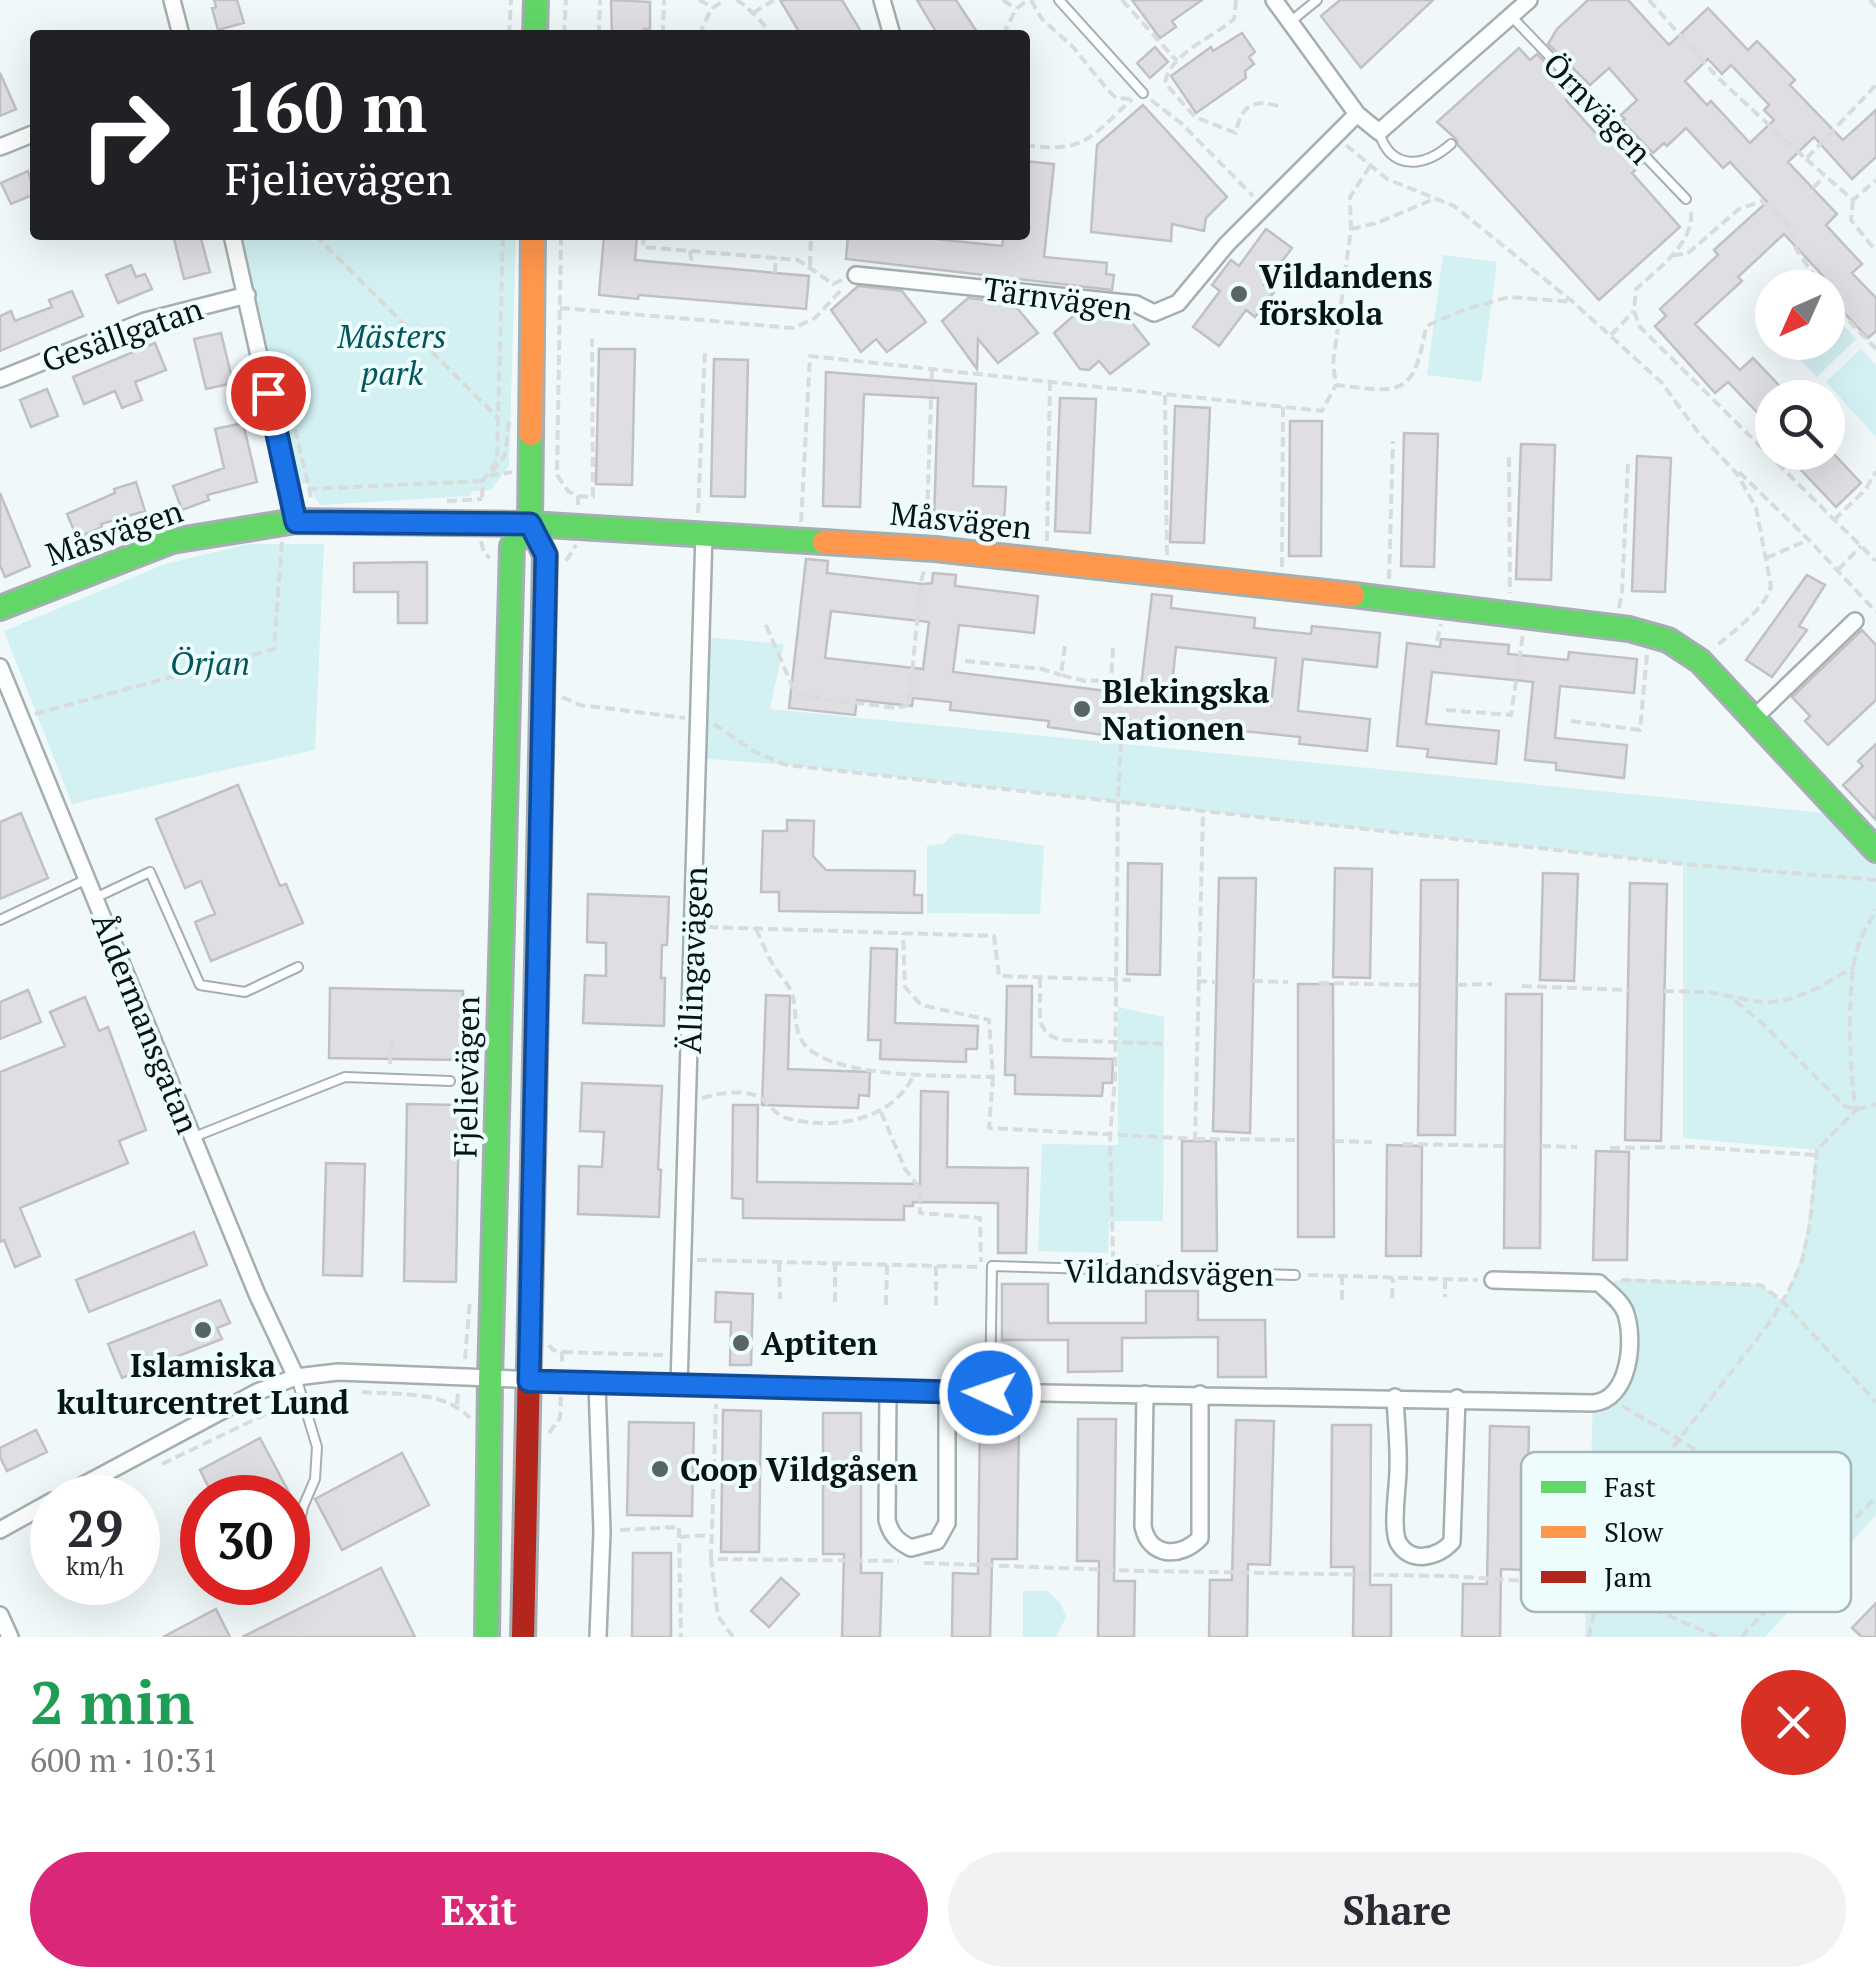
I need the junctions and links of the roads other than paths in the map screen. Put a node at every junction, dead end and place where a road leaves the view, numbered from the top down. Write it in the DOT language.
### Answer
graph roads {
  1 [pos="172,0"];
  2 [pos="536,0"];
  3 [pos="882,0"];
  4 [pos="1059,0"];
  5 [pos="1274,0"];
  6 [pos="1318,0"];
  7 [pos="1529,0"];
  8 [pos="1511,16"];
  9 [pos="1290,22"];
  10 [pos="179,30"];
  11 [pos="535,30"];
  12 [pos="891,30"];
  13 [pos="1146,95"];
  14 [pos="1357,114"];
  15 [pos="1380,132"];
  16 [pos="30,135"];
  17 [pos="1451,144"];
  18 [pos="0,147"];
  19 [pos="1686,199"];
  20 [pos="233,240"];
  21 [pos="532,240"];
  22 [pos="856,275"];
  23 [pos="247,294"];
  24 [pos="0,379"];
  25 [pos="290,522"];
  26 [pos="530,524"];
  27 [pos="701,533"];
  28 [pos="0,608"];
  29 [pos="1856,621"];
  30 [pos="0,667"];
  31 [pos="1754,718"];
  32 [pos="1876,850"];
  33 [pos="87,879"];
  34 [pos="94,898"];
  35 [pos="0,920"];
  36 [pos="298,967"];
  37 [pos="450,1082"];
  38 [pos="194,1137"];
  39 [pos="1295,1275"];
  40 [pos="1493,1280"];
  41 [pos="296,1377"];
  42 [pos="490,1380"];
  43 [pos="529,1381"];
  44 [pos="597,1384"];
  45 [pos="679,1386"];
  46 [pos="888,1390"];
  47 [pos="948,1390"];
  48 [pos="990,1393"];
  49 [pos="1145,1394"];
  50 [pos="1200,1394"];
  51 [pos="1395,1398"];
  52 [pos="1457,1398"];
  53 [pos="102,1475"];
  54 [pos="310,1491"];
  55 [pos="30,1513"];
  56 [pos="0,1530"];
  57 [pos="0,1615"];
  58 [pos="10,1637"];
  59 [pos="487,1637"];
  60 [pos="523,1637"];
  61 [pos="598,1637"];
  1 -- 10 [label="street"];
  2 -- 11 [label="main road"];
  3 -- 12 [label="street"];
  4 -- 13 [label="lane"];
  5 -- 9 [label="street"];
  6 -- 9 [label="lane"];
  7 -- 8 [label="street"];
  8 -- 15 [label="street"];
  8 -- 19 [label="lane, Örnvägen"];
  9 -- 14 [label="street"];
  14 -- 15 [label="street"];
  14 -- 22 [label="street, Tärnvägen"];
  15 -- 17 [label="lane"];
  16 -- 18 [label="street"];
  20 -- 23 [label="street"];
  21 -- 26 [label="main road, Fjelievägen"];
  23 -- 24 [label="street, Gesällgatan"];
  23 -- 25 [label="street"];
  25 -- 26 [label="main road, Måsvägen"];
  25 -- 28 [label="main road, Måsvägen"];
  26 -- 27 [label="main road, Måsvägen"];
  26 -- 42 [label="main road, Fjelievägen"];
  26 -- 43 [label="main road, Fjelievägen"];
  27 -- 31 [label="main road, Måsvägen"];
  27 -- 45 [label="street, Ällingavägen"];
  29 -- 31 [label="street"];
  30 -- 33 [label="street, Åldermansgatan"];
  31 -- 32 [label="main road, Måsvägen"];
  33 -- 34 [label="street, Åldermansgatan"];
  33 -- 35 [label="lane"];
  34 -- 36 [label="lane"];
  34 -- 38 [label="street, Åldermansgatan"];
  37 -- 38 [label="lane"];
  38 -- 41 [label="street, Åldermansgatan"];
  39 -- 48 [label="lane, Vildandsvägen"];
  40 -- 52 [label="street"];
  41 -- 42 [label="street"];
  41 -- 53 [label="street"];
  41 -- 54 [label="lane"];
  42 -- 43 [label="street"];
  42 -- 59 [label="main road, Fjelievägen"];
  43 -- 44 [label="street"];
  43 -- 60 [label="main road, Fjelievägen"];
  44 -- 45 [label="street"];
  44 -- 61 [label="street"];
  45 -- 46 [label="street"];
  46 -- 47 [label="street"];
  46 -- 47 [label="street"];
  47 -- 48 [label="street"];
  48 -- 49 [label="street"];
  49 -- 50 [label="street"];
  49 -- 50 [label="street"];
  50 -- 51 [label="street"];
  51 -- 52 [label="street"];
  51 -- 52 [label="street"];
  55 -- 56 [label="street"];
  57 -- 58 [label="street"];
}
